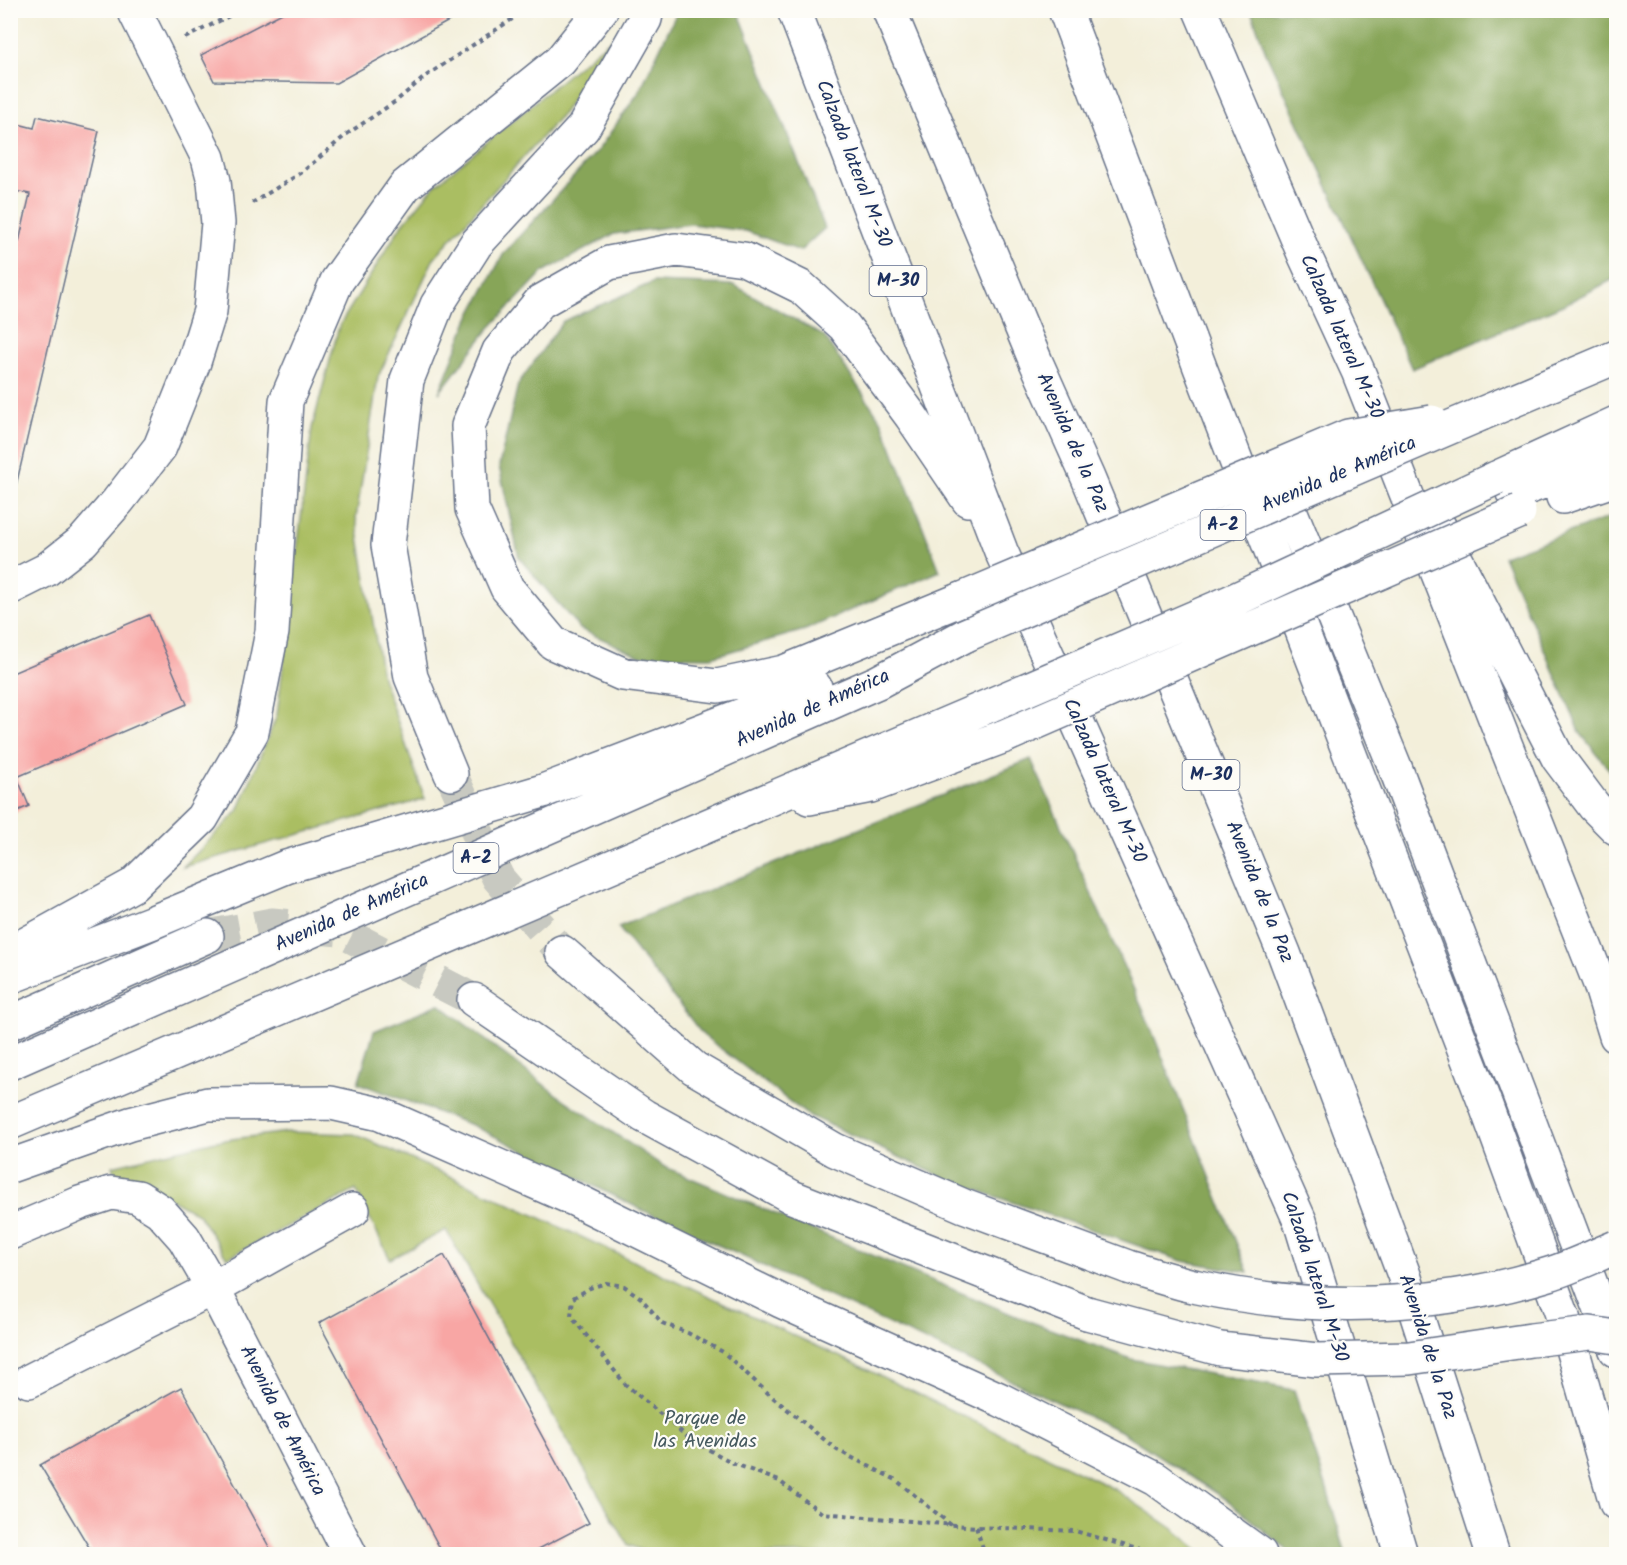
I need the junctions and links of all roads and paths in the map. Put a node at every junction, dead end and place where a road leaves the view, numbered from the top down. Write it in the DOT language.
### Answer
graph roads {
  1 [pos="134,10"];
  2 [pos="241,10"];
  3 [pos="526,10"];
  4 [pos="601,10"];
  5 [pos="647,10"];
  6 [pos="794,10"];
  7 [pos="889,10"];
  8 [pos="1065,10"];
  9 [pos="1200,10"];
  10 [pos="156,53"];
  11 [pos="218,223"];
  12 [pos="1617,357"];
  13 [pos="1201,370"];
  14 [pos="1358,371"];
  15 [pos="1481,414"];
  16 [pos="1617,423"];
  17 [pos="1617,455"];
  18 [pos="1617,479"];
  19 [pos="1508,495"];
  20 [pos="1001,551"];
  21 [pos="10,588"];
  22 [pos="953,642"];
  23 [pos="452,774"];
  24 [pos="742,812"];
  25 [pos="1617,828"];
  26 [pos="207,936"];
  27 [pos="562,952"];
  28 [pos="10,953"];
  29 [pos="10,977"];
  30 [pos="474,1000"];
  31 [pos="10,1023"];
  32 [pos="1617,1036"];
  33 [pos="10,1063"];
  34 [pos="10,1123"];
  35 [pos="10,1166"];
  36 [pos="353,1210"];
  37 [pos="10,1233"];
  38 [pos="1617,1247"];
  39 [pos="213,1288"];
  40 [pos="1617,1337"];
  41 [pos="1617,1350"];
  42 [pos="29,1381"];
  43 [pos="1617,1503"];
  44 [pos="951,1525"];
  45 [pos="976,1527"];
  46 [pos="350,1554"];
  47 [pos="985,1554"];
  48 [pos="1153,1554"];
  49 [pos="1260,1554"];
  50 [pos="1401,1554"];
  51 [pos="1493,1554"];
  1 -- 10 [label="main road"];
  2 -- 10 [label="path"];
  3 -- 11 [label="path"];
  4 -- 28 [label="main road"];
  5 -- 23 [label="main road"];
  6 -- 20 [label="main road, Calzada lateral M-30 / M-30"];
  7 -- 51 [label="main road, Avenida de la Paz / M-30"];
  8 -- 13 [label="main road"];
  9 -- 14 [label="main road, Calzada lateral M-30"];
  10 -- 11 [label="main road"];
  11 -- 21 [label="main road"];
  12 -- 15 [label="main road, Avenida de América / A-2"];
  13 -- 41 [label="main road"];
  13 -- 43 [label="main road"];
  14 -- 25 [label="main road"];
  14 -- 32 [label="main road, Calzada lateral M-30"];
  15 -- 20 [label="main road, bridge"];
  15 -- 22 [label="main road, Avenida de América / A-2, bridge"];
  16 -- 19 [label="main road"];
  17 -- 19 [label="main road"];
  18 -- 19 [label="main road"];
  19 -- 24 [label="main road, bridge"];
  19 -- 24 [label="main road, bridge"];
  20 -- 50 [label="main road, Calzada lateral M-30 / M-30"];
  22 -- 29 [label="main road"];
  22 -- 33 [label="main road, Avenida de América / A-2"];
  24 -- 34 [label="main road"];
  26 -- 31 [label="main road"];
  27 -- 38 [label="main road, bridge"];
  30 -- 40 [label="main road, bridge"];
  35 -- 49 [label="main road"];
  36 -- 39 [label="main road"];
  37 -- 39 [label="main road, Avenida de América"];
  39 -- 42 [label="main road"];
  39 -- 46 [label="main road, Avenida de América"];
  44 -- 44 [label="path"];
  44 -- 45 [label="path"];
  45 -- 47 [label="path"];
  45 -- 48 [label="path"];
}
